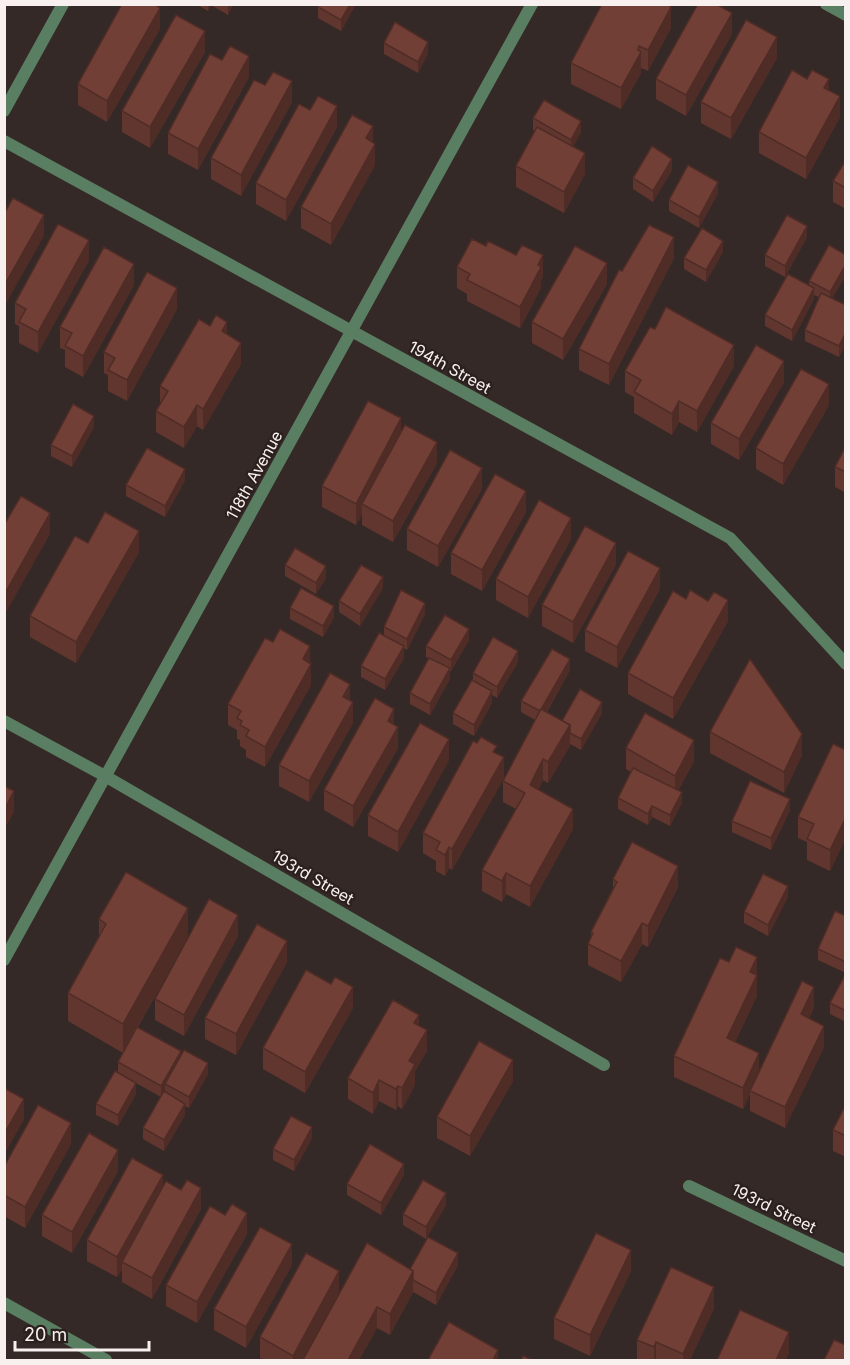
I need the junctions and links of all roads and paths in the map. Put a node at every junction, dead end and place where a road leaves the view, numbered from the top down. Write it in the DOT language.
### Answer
graph roads {
  1 [pos="63,4"];
  2 [pos="532,4"];
  3 [pos="826,4"];
  4 [pos="846,15"];
  5 [pos="4,111"];
  6 [pos="4,141"];
  7 [pos="352,332"];
  8 [pos="846,664"];
  9 [pos="4,721"];
  10 [pos="105,776"];
  11 [pos="4,960"];
  12 [pos="604,1065"];
  13 [pos="689,1186"];
  14 [pos="846,1261"];
  15 [pos="4,1303"];
  16 [pos="106,1360"];
  1 -- 5 [label="street"];
  2 -- 7 [label="street, 118th Avenue"];
  3 -- 4 [label="street"];
  6 -- 7 [label="street, 194th Street"];
  7 -- 8 [label="street, 194th Street"];
  7 -- 10 [label="street, 118th Avenue"];
  9 -- 10 [label="street, 193rd Street"];
  10 -- 11 [label="street, 118th Avenue"];
  10 -- 12 [label="street, 193rd Street"];
  13 -- 14 [label="street, 193rd Street"];
  15 -- 16 [label="street"];
}
